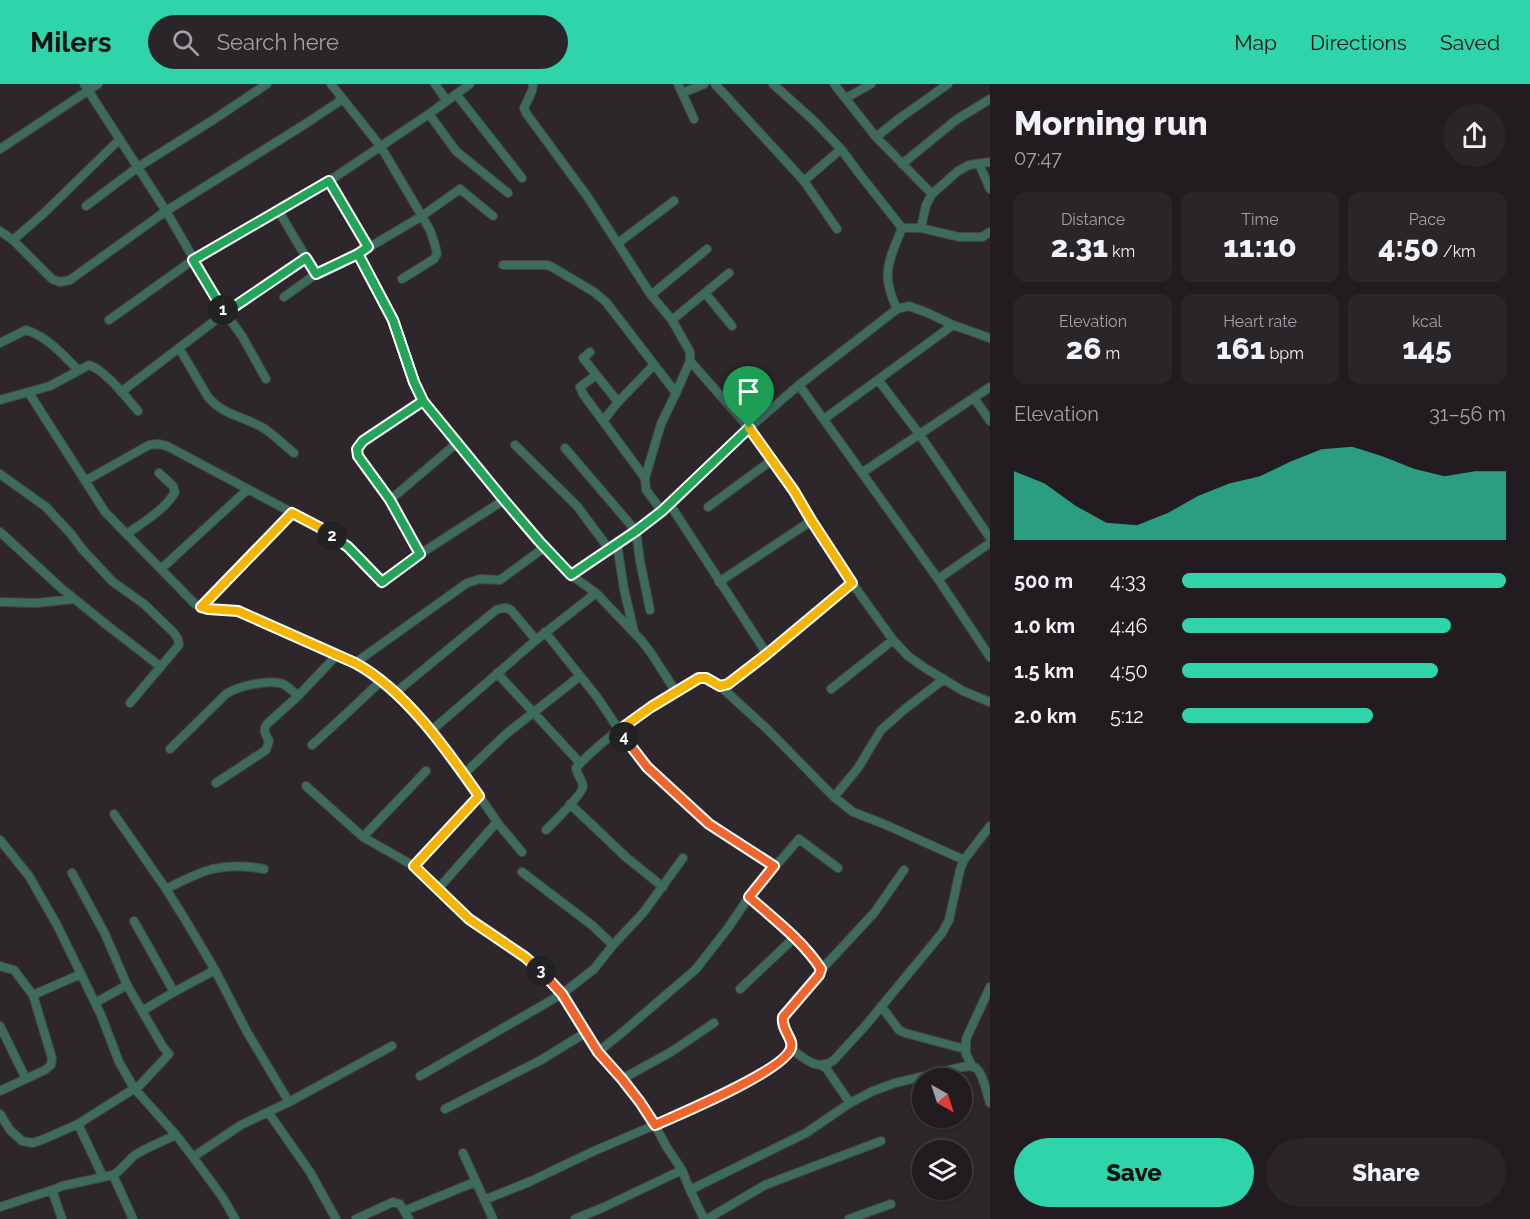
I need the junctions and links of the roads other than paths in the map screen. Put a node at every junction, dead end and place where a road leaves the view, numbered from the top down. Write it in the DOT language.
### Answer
graph roads {
  1 [pos="98,84"];
  2 [pos="267,84"];
  3 [pos="331,84"];
  4 [pos="435,84"];
  5 [pos="470,84"];
  6 [pos="534,84"];
  7 [pos="678,84"];
  8 [pos="704,84"];
  9 [pos="715,84"];
  10 [pos="773,84"];
  11 [pos="834,84"];
  12 [pos="871,84"];
  13 [pos="948,84"];
  14 [pos="86,87"];
  15 [pos="682,93"];
  16 [pos="456,94"];
  17 [pos="846,98"];
  18 [pos="343,99"];
  19 [pos="990,99"];
  20 [pos="447,101"];
  21 [pos="429,114"];
  22 [pos="694,119"];
  23 [pos="876,137"];
  24 [pos="120,139"];
  25 [pos="381,147"];
  26 [pos="0,149"];
  27 [pos="841,149"];
  28 [pos="990,162"];
  29 [pos="902,164"];
  30 [pos="979,164"];
  31 [pos="138,167"];
  32 [pos="522,178"];
  33 [pos="329,181"];
  34 [pos="804,181"];
  35 [pos="990,189"];
  36 [pos="508,193"];
  37 [pos="932,194"];
  38 [pos="674,201"];
  39 [pos="86,207"];
  40 [pos="278,210"];
  41 [pos="166,211"];
  42 [pos="422,216"];
  43 [pos="493,216"];
  44 [pos="902,228"];
  45 [pos="921,228"];
  46 [pos="837,229"];
  47 [pos="0,231"];
  48 [pos="990,232"];
  49 [pos="13,240"];
  50 [pos="618,243"];
  51 [pos="368,247"];
  52 [pos="707,249"];
  53 [pos="358,254"];
  54 [pos="306,258"];
  55 [pos="193,260"];
  56 [pos="503,265"];
  57 [pos="729,273"];
  58 [pos="316,274"];
  59 [pos="402,279"];
  60 [pos="705,293"];
  61 [pos="651,295"];
  62 [pos="284,297"];
  63 [pos="897,309"];
  64 [pos="225,313"];
  65 [pos="109,320"];
  66 [pos="672,320"];
  67 [pos="732,326"];
  68 [pos="953,326"];
  69 [pos="990,338"];
  70 [pos="0,343"];
  71 [pos="179,348"];
  72 [pos="590,352"];
  73 [pos="690,361"];
  74 [pos="654,365"];
  75 [pos="78,370"];
  76 [pos="596,375"];
  77 [pos="266,379"];
  78 [pos="879,381"];
  79 [pos="799,385"];
  80 [pos="990,387"];
  81 [pos="121,392"];
  82 [pos="29,393"];
  83 [pos="676,393"];
  84 [pos="974,398"];
  85 [pos="0,400"];
  86 [pos="423,401"];
  87 [pos="618,402"];
  88 [pos="138,411"];
  89 [pos="824,419"];
  90 [pos="603,421"];
  91 [pos="990,421"];
  92 [pos="749,428"];
  93 [pos="920,435"];
  94 [pos="457,443"];
  95 [pos="515,445"];
  96 [pos="565,448"];
  97 [pos="294,453"];
  98 [pos="772,460"];
  99 [pos="862,472"];
  100 [pos="159,473"];
  101 [pos="0,474"];
  102 [pos="645,478"];
  103 [pos="85,481"];
  104 [pos="248,489"];
  105 [pos="390,500"];
  106 [pos="504,500"];
  107 [pos="669,503"];
  108 [pos="708,507"];
  109 [pos="662,511"];
  110 [pos="292,513"];
  111 [pos="811,520"];
  112 [pos="636,531"];
  113 [pos="0,532"];
  114 [pos="127,534"];
  115 [pos="990,541"];
  116 [pos="617,544"];
  117 [pos="545,547"];
  118 [pos="609,549"];
  119 [pos="420,554"];
  120 [pos="161,569"];
  121 [pos="571,575"];
  122 [pos="938,579"];
  123 [pos="720,582"];
  124 [pos="852,583"];
  125 [pos="596,593"];
  126 [pos="74,599"];
  127 [pos="0,602"];
  128 [pos="201,607"];
  129 [pos="650,610"];
  130 [pos="545,632"];
  131 [pos="635,634"];
  132 [pos="536,640"];
  133 [pos="893,640"];
  134 [pos="767,654"];
  135 [pos="337,655"];
  136 [pos="990,657"];
  137 [pos="355,663"];
  138 [pos="161,667"];
  139 [pos="497,673"];
  140 [pos="580,676"];
  141 [pos="944,679"];
  142 [pos="381,681"];
  143 [pos="720,686"];
  144 [pos="831,689"];
  145 [pos="676,692"];
  146 [pos="396,693"];
  147 [pos="298,696"];
  148 [pos="990,702"];
  149 [pos="130,703"];
  150 [pos="534,711"];
  151 [pos="619,730"];
  152 [pos="431,731"];
  153 [pos="312,745"];
  154 [pos="170,749"];
  155 [pos="580,763"];
  156 [pos="426,771"];
  157 [pos="464,774"];
  158 [pos="216,783"];
  159 [pos="306,786"];
  160 [pos="479,796"];
  161 [pos="834,797"];
  162 [pos="570,804"];
  163 [pos="114,814"];
  164 [pos="497,822"];
  165 [pos="990,826"];
  166 [pos="546,830"];
  167 [pos="363,837"];
  168 [pos="0,840"];
  169 [pos="522,852"];
  170 [pos="683,858"];
  171 [pos="964,860"];
  172 [pos="414,866"];
  173 [pos="774,866"];
  174 [pos="838,868"];
  175 [pos="264,869"];
  176 [pos="904,870"];
  177 [pos="522,872"];
  178 [pos="72,873"];
  179 [pos="663,887"];
  180 [pos="438,889"];
  181 [pos="166,890"];
  182 [pos="749,897"];
  183 [pos="134,921"];
  184 [pos="795,937"];
  185 [pos="613,945"];
  186 [pos="0,966"];
  187 [pos="821,969"];
  188 [pos="215,970"];
  189 [pos="81,974"];
  190 [pos="128,985"];
  191 [pos="990,987"];
  192 [pos="740,989"];
  193 [pos="174,992"];
  194 [pos="562,994"];
  195 [pos="33,995"];
  196 [pos="95,1003"];
  197 [pos="881,1006"];
  198 [pos="142,1011"];
  199 [pos="714,1023"];
  200 [pos="0,1026"];
  201 [pos="585,1033"];
  202 [pos="392,1046"];
  203 [pos="965,1048"];
  204 [pos="791,1049"];
  205 [pos="598,1052"];
  206 [pos="821,1065"];
  207 [pos="972,1066"];
  208 [pos="420,1076"];
  209 [pos="26,1079"];
  210 [pos="622,1079"];
  211 [pos="134,1088"];
  212 [pos="0,1091"];
  213 [pos="289,1102"];
  214 [pos="990,1102"];
  215 [pos="850,1103"];
  216 [pos="445,1109"];
  217 [pos="268,1112"];
  218 [pos="0,1114"];
  219 [pos="78,1124"];
  220 [pos="655,1125"];
  221 [pos="176,1135"];
  222 [pos="881,1141"];
  223 [pos="463,1153"];
  224 [pos="193,1157"];
  225 [pos="682,1170"];
  226 [pos="113,1175"];
  227 [pos="103,1177"];
  228 [pos="475,1182"];
  229 [pos="55,1189"];
  230 [pos="690,1190"];
  231 [pos="484,1200"];
  232 [pos="891,1204"];
  233 [pos="0,1207"];
  234 [pos="407,1215"];
  235 [pos="62,1219"];
  236 [pos="133,1219"];
  237 [pos="235,1219"];
  238 [pos="336,1219"];
  239 [pos="356,1219"];
  240 [pos="493,1219"];
  241 [pos="575,1219"];
  242 [pos="705,1219"];
  243 [pos="849,1219"];
  1 -- 14 [label="street"];
  2 -- 31 [label="street"];
  3 -- 18 [label="street"];
  4 -- 20 [label="street"];
  5 -- 16 [label="street"];
  6 -- 50 [label="street"];
  7 -- 15 [label="street"];
  8 -- 15 [label="street"];
  9 -- 34 [label="street"];
  10 -- 27 [label="street"];
  11 -- 17 [label="street"];
  12 -- 17 [label="street"];
  13 -- 23 [label="street"];
  14 -- 24 [label="street"];
  14 -- 26 [label="street"];
  15 -- 22 [label="street"];
  16 -- 20 [label="street"];
  16 -- 32 [label="street"];
  17 -- 23 [label="street"];
  18 -- 25 [label="street"];
  18 -- 41 [label="street"];
  19 -- 29 [label="street"];
  20 -- 21 [label="street"];
  21 -- 25 [label="street"];
  21 -- 36 [label="street"];
  23 -- 29 [label="street"];
  24 -- 31 [label="street"];
  24 -- 49 [label="street"];
  25 -- 33 [label="street"];
  25 -- 42 [label="street"];
  27 -- 34 [label="street"];
  27 -- 44 [label="street"];
  28 -- 30 [label="street"];
  29 -- 37 [label="street"];
  30 -- 35 [label="street"];
  30 -- 37 [label="street"];
  31 -- 39 [label="street"];
  31 -- 41 [label="street"];
  33 -- 40 [label="street"];
  33 -- 51 [label="street"];
  34 -- 46 [label="street"];
  37 -- 45 [label="street"];
  38 -- 50 [label="street"];
  40 -- 54 [label="street"];
  40 -- 55 [label="street"];
  41 -- 49 [label="street"];
  41 -- 55 [label="street"];
  42 -- 43 [label="street"];
  42 -- 51 [label="street"];
  42 -- 59 [label="street"];
  44 -- 45 [label="street"];
  44 -- 63 [label="street"];
  45 -- 48 [label="street"];
  47 -- 49 [label="street"];
  50 -- 61 [label="street"];
  51 -- 53 [label="street"];
  52 -- 61 [label="street"];
  53 -- 58 [label="street"];
  53 -- 86 [label="street"];
  54 -- 58 [label="street"];
  54 -- 64 [label="street"];
  55 -- 64 [label="street"];
  55 -- 65 [label="street"];
  56 -- 74 [label="street"];
  57 -- 60 [label="street"];
  58 -- 62 [label="street"];
  60 -- 66 [label="street"];
  60 -- 67 [label="street"];
  61 -- 66 [label="street"];
  63 -- 68 [label="street"];
  63 -- 79 [label="street"];
  64 -- 71 [label="street"];
  64 -- 77 [label="street"];
  66 -- 73 [label="street"];
  68 -- 69 [label="street"];
  68 -- 78 [label="street"];
  70 -- 75 [label="street"];
  71 -- 81 [label="street"];
  71 -- 97 [label="street"];
  72 -- 76 [label="street"];
  73 -- 83 [label="street"];
  73 -- 92 [label="street"];
  74 -- 83 [label="street"];
  74 -- 87 [label="street"];
  75 -- 81 [label="street"];
  75 -- 82 [label="street"];
  76 -- 87 [label="street"];
  76 -- 90 [label="street"];
  78 -- 89 [label="street"];
  78 -- 93 [label="street"];
  79 -- 89 [label="street"];
  79 -- 92 [label="street"];
  80 -- 84 [label="street"];
  81 -- 88 [label="street"];
  82 -- 85 [label="street"];
  82 -- 103 [label="street"];
  83 -- 102 [label="street"];
  84 -- 91 [label="street"];
  84 -- 93 [label="street"];
  86 -- 94 [label="street"];
  86 -- 105 [label="street"];
  87 -- 90 [label="street"];
  89 -- 99 [label="street"];
  90 -- 102 [label="street"];
  92 -- 98 [label="street"];
  92 -- 107 [label="street"];
  93 -- 99 [label="street"];
  93 -- 115 [label="street"];
  94 -- 105 [label="street"];
  94 -- 106 [label="street"];
  95 -- 118 [label="street"];
  96 -- 112 [label="street"];
  98 -- 108 [label="street"];
  98 -- 111 [label="street"];
  99 -- 122 [label="street"];
  100 -- 114 [label="street"];
  101 -- 138 [label="street"];
  102 -- 109 [label="street"];
  103 -- 104 [label="street"];
  103 -- 114 [label="street"];
  104 -- 110 [label="street"];
  104 -- 120 [label="street"];
  105 -- 119 [label="street"];
  106 -- 117 [label="street"];
  106 -- 119 [label="street"];
  107 -- 109 [label="street"];
  107 -- 123 [label="street"];
  109 -- 112 [label="street"];
  110 -- 119 [label="street"];
  110 -- 128 [label="street"];
  111 -- 123 [label="street"];
  111 -- 124 [label="street"];
  112 -- 116 [label="street"];
  112 -- 129 [label="street"];
  113 -- 126 [label="street"];
  114 -- 120 [label="street"];
  115 -- 122 [label="street"];
  116 -- 118 [label="street"];
  116 -- 131 [label="street"];
  117 -- 121 [label="street"];
  117 -- 137 [label="street"];
  118 -- 121 [label="street"];
  120 -- 128 [label="street"];
  121 -- 125 [label="street"];
  122 -- 136 [label="street"];
  123 -- 134 [label="street"];
  124 -- 133 [label="street"];
  124 -- 134 [label="street"];
  125 -- 130 [label="street"];
  125 -- 131 [label="street"];
  126 -- 127 [label="street"];
  126 -- 138 [label="street"];
  128 -- 135 [label="street"];
  130 -- 132 [label="street"];
  130 -- 140 [label="street"];
  131 -- 145 [label="street"];
  132 -- 139 [label="street"];
  132 -- 146 [label="street"];
  133 -- 141 [label="street"];
  133 -- 144 [label="street"];
  134 -- 143 [label="street"];
  135 -- 137 [label="street"];
  135 -- 147 [label="street"];
  137 -- 142 [label="street"];
  138 -- 149 [label="street"];
  139 -- 150 [label="street"];
  139 -- 152 [label="street"];
  140 -- 150 [label="street"];
  140 -- 151 [label="street"];
  141 -- 148 [label="street"];
  141 -- 161 [label="street"];
  142 -- 146 [label="street"];
  142 -- 153 [label="street"];
  143 -- 145 [label="street"];
  143 -- 161 [label="street"];
  145 -- 151 [label="street"];
  146 -- 152 [label="street"];
  147 -- 154 [label="street"];
  147 -- 158 [label="street"];
  150 -- 155 [label="street"];
  150 -- 157 [label="street"];
  151 -- 155 [label="street"];
  151 -- 173 [label="street"];
  152 -- 157 [label="street"];
  155 -- 162 [label="street"];
  156 -- 167 [label="street"];
  157 -- 160 [label="street"];
  159 -- 167 [label="street"];
  160 -- 164 [label="street"];
  160 -- 172 [label="street"];
  161 -- 171 [label="street"];
  162 -- 166 [label="street"];
  162 -- 179 [label="street"];
  163 -- 181 [label="street"];
  164 -- 169 [label="street"];
  164 -- 180 [label="street"];
  165 -- 171 [label="street"];
  167 -- 172 [label="street"];
  168 -- 189 [label="street"];
  170 -- 179 [label="street"];
  171 -- 197 [label="street"];
  172 -- 180 [label="street"];
  173 -- 174 [label="street"];
  173 -- 182 [label="street"];
  175 -- 181 [label="street"];
  176 -- 187 [label="street"];
  177 -- 185 [label="street"];
  178 -- 190 [label="street"];
  179 -- 185 [label="street"];
  180 -- 194 [label="street"];
  181 -- 188 [label="street"];
  182 -- 184 [label="street"];
  182 -- 205 [label="street"];
  183 -- 193 [label="street"];
  184 -- 187 [label="street"];
  184 -- 192 [label="street"];
  185 -- 194 [label="street"];
  186 -- 195 [label="street"];
  187 -- 204 [label="street"];
  188 -- 193 [label="street"];
  188 -- 213 [label="street"];
  189 -- 195 [label="street"];
  189 -- 196 [label="street"];
  190 -- 196 [label="street"];
  190 -- 198 [label="street"];
  191 -- 203 [label="street"];
  193 -- 198 [label="street"];
  194 -- 201 [label="street"];
  194 -- 208 [label="street"];
  195 -- 209 [label="street"];
  196 -- 211 [label="street"];
  197 -- 203 [label="street"];
  197 -- 206 [label="street"];
  198 -- 211 [label="street"];
  199 -- 210 [label="street"];
  200 -- 209 [label="street"];
  201 -- 205 [label="street"];
  201 -- 216 [label="street"];
  202 -- 213 [label="street"];
  203 -- 207 [label="street"];
  204 -- 206 [label="street"];
  204 -- 220 [label="street"];
  205 -- 210 [label="street"];
  206 -- 215 [label="street"];
  207 -- 214 [label="street"];
  207 -- 215 [label="street"];
  209 -- 212 [label="street"];
  210 -- 220 [label="street"];
  211 -- 219 [label="street"];
  211 -- 221 [label="street"];
  213 -- 217 [label="street"];
  215 -- 230 [label="street"];
  217 -- 224 [label="street"];
  217 -- 238 [label="street"];
  218 -- 219 [label="street"];
  219 -- 227 [label="street"];
  220 -- 225 [label="street"];
  220 -- 231 [label="street"];
  221 -- 224 [label="street"];
  221 -- 226 [label="street"];
  222 -- 242 [label="street"];
  223 -- 228 [label="street"];
  224 -- 237 [label="street"];
  225 -- 230 [label="street"];
  225 -- 241 [label="street"];
  226 -- 227 [label="street"];
  226 -- 236 [label="street"];
  227 -- 229 [label="street"];
  228 -- 231 [label="street"];
  228 -- 234 [label="street"];
  229 -- 233 [label="street"];
  229 -- 235 [label="street"];
  230 -- 242 [label="street"];
  231 -- 240 [label="street"];
  232 -- 243 [label="street"];
  234 -- 239 [label="street"];
}
